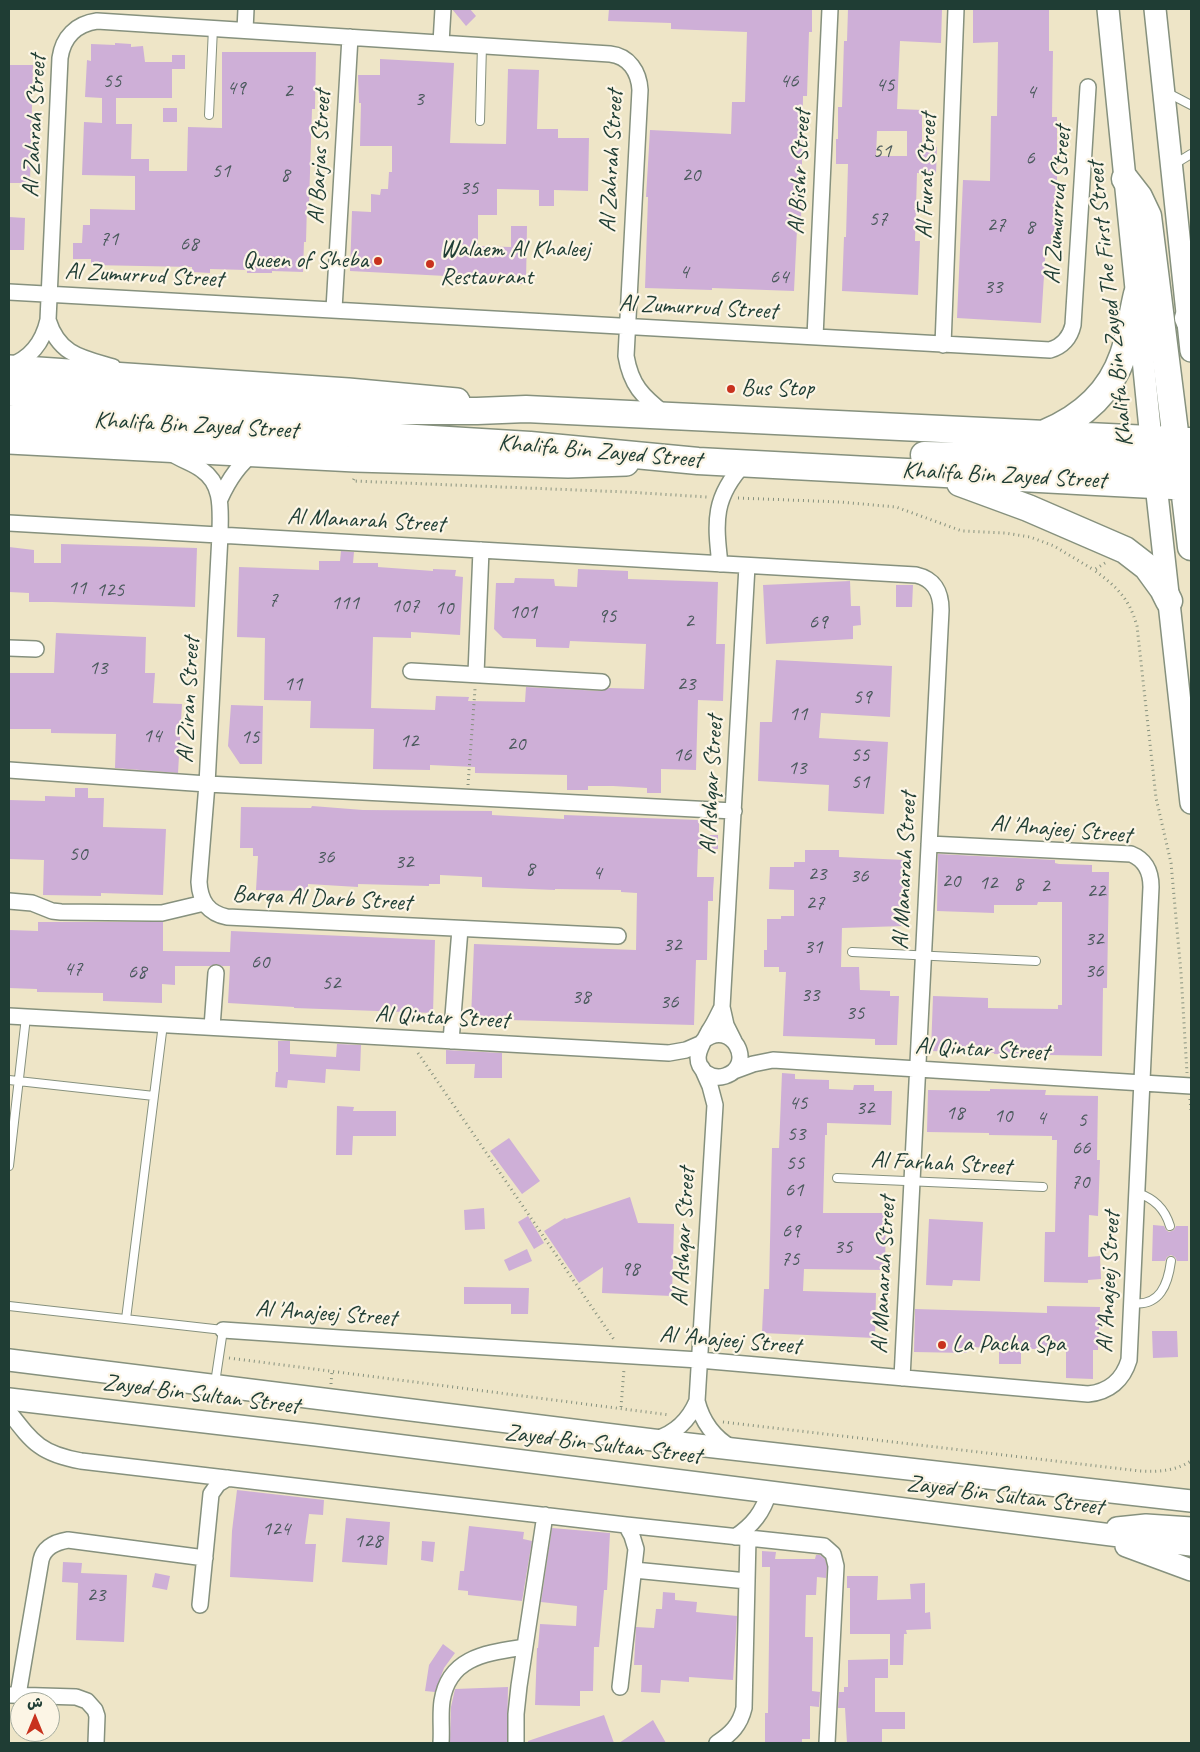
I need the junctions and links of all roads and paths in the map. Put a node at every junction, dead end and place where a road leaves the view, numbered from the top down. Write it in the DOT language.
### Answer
graph roads {
  1 [pos="246,9"];
  2 [pos="443,9"];
  3 [pos="830,9"];
  4 [pos="956,9"];
  5 [pos="1108,9"];
  6 [pos="1155,9"];
  7 [pos="213,28"];
  8 [pos="245,30"];
  9 [pos="350,37"];
  10 [pos="441,43"];
  11 [pos="482,45"];
  12 [pos="1088,87"];
  13 [pos="1164,90"];
  14 [pos="1191,105"];
  15 [pos="209,115"];
  16 [pos="480,121"];
  17 [pos="1191,154"];
  18 [pos="1172,167"];
  19 [pos="1125,179"];
  20 [pos="9,292"];
  21 [pos="49,294"];
  22 [pos="1137,294"];
  23 [pos="334,309"];
  24 [pos="48,320"];
  25 [pos="1190,321"];
  26 [pos="627,327"];
  27 [pos="815,337"];
  28 [pos="943,345"];
  29 [pos="1191,351"];
  30 [pos="9,367"];
  31 [pos="145,377"];
  32 [pos="9,392"];
  33 [pos="526,409"];
  34 [pos="666,415"];
  35 [pos="9,418"];
  36 [pos="1045,433"];
  37 [pos="9,441"];
  38 [pos="165,449"];
  39 [pos="255,453"];
  40 [pos="698,461"];
  41 [pos="1177,462"];
  42 [pos="745,463"];
  43 [pos="892,470"];
  44 [pos="930,472"];
  45 [pos="220,499"];
  46 [pos="9,523"];
  47 [pos="220,535"];
  48 [pos="1191,547"];
  49 [pos="480,550"];
  50 [pos="1125,550"];
  51 [pos="720,564"];
  52 [pos="747,566"];
  53 [pos="1169,601"];
  54 [pos="9,648"];
  55 [pos="36,649"];
  56 [pos="411,670"];
  57 [pos="476,674"];
  58 [pos="602,682"];
  59 [pos="9,770"];
  60 [pos="207,784"];
  61 [pos="467,798"];
  62 [pos="1191,803"];
  63 [pos="734,811"];
  64 [pos="929,844"];
  65 [pos="9,901"];
  66 [pos="204,903"];
  67 [pos="460,929"];
  68 [pos="618,936"];
  69 [pos="852,952"];
  70 [pos="923,955"];
  71 [pos="1036,961"];
  72 [pos="216,973"];
  73 [pos="722,1007"];
  74 [pos="9,1016"];
  75 [pos="26,1017"];
  76 [pos="163,1024"];
  77 [pos="212,1027"];
  78 [pos="408,1038"];
  79 [pos="451,1041"];
  80 [pos="703,1042"];
  81 [pos="735,1042"];
  82 [pos="669,1053"];
  83 [pos="773,1060"];
  84 [pos="701,1067"];
  85 [pos="918,1069"];
  86 [pos="733,1071"];
  87 [pos="9,1080"];
  88 [pos="18,1081"];
  89 [pos="1142,1082"];
  90 [pos="1190,1085"];
  91 [pos="154,1096"];
  92 [pos="714,1106"];
  93 [pos="9,1166"];
  94 [pos="837,1178"];
  95 [pos="912,1181"];
  96 [pos="1043,1187"];
  97 [pos="1137,1193"];
  98 [pos="1170,1226"];
  99 [pos="1171,1261"];
  100 [pos="1132,1303"];
  101 [pos="9,1306"];
  102 [pos="126,1319"];
  103 [pos="223,1330"];
  104 [pos="625,1355"];
  105 [pos="9,1360"];
  106 [pos="699,1360"];
  107 [pos="902,1378"];
  108 [pos="215,1385"];
  109 [pos="9,1399"];
  110 [pos="697,1401"];
  111 [pos="621,1408"];
  112 [pos="9,1412"];
  113 [pos="653,1440"];
  114 [pos="734,1449"];
  115 [pos="196,1474"];
  116 [pos="228,1478"];
  117 [pos="769,1492"];
  118 [pos="1191,1492"];
  119 [pos="210,1494"];
  120 [pos="1169,1499"];
  121 [pos="1191,1501"];
  122 [pos="545,1515"];
  123 [pos="626,1524"];
  124 [pos="654,1528"];
  125 [pos="1191,1528"];
  126 [pos="1095,1534"];
  127 [pos="742,1538"];
  128 [pos="1191,1545"];
  129 [pos="636,1549"];
  130 [pos="204,1558"];
  131 [pos="634,1570"];
  132 [pos="1191,1570"];
  133 [pos="747,1581"];
  134 [pos="200,1605"];
  135 [pos="525,1647"];
  136 [pos="620,1687"];
  137 [pos="15,1692"];
  138 [pos="60,1696"];
  139 [pos="96,1743"];
  140 [pos="441,1743"];
  141 [pos="516,1743"];
  142 [pos="717,1743"];
  143 [pos="827,1743"];
  1 -- 8 [label="street"];
  2 -- 10 [label="street"];
  3 -- 27 [label="street, Al Bishr Street"];
  4 -- 28 [label="street, Al Furat Street"];
  5 -- 19 [label="main road, Khalifa Bin Zayed The First Street"];
  6 -- 13 [label="main road"];
  7 -- 8 [label="street, Al Zahrah Street"];
  7 -- 15 [label="lane"];
  7 -- 21 [label="street, Al Zahrah Street"];
  8 -- 9 [label="street, Al Zahrah Street"];
  9 -- 10 [label="street, Al Zahrah Street"];
  9 -- 23 [label="street, Al Barjas Street"];
  10 -- 11 [label="street, Al Zahrah Street"];
  11 -- 16 [label="lane"];
  11 -- 26 [label="street, Al Zahrah Street"];
  12 -- 28 [label="street, Al Zumurrud Street"];
  13 -- 14 [label="lane"];
  13 -- 18 [label="main road"];
  17 -- 18 [label="lane"];
  18 -- 25 [label="main road"];
  19 -- 22 [label="main road, Khalifa Bin Zayed The First Street"];
  19 -- 41 [label="highway"];
  20 -- 21 [label="street, Al Zumurrud Street"];
  21 -- 23 [label="street, Al Zumurrud Street"];
  21 -- 24 [label="street, Al Zahrah Street"];
  22 -- 36 [label="highway"];
  22 -- 41 [label="main road, Khalifa Bin Zayed The First Street"];
  23 -- 26 [label="street, Al Zumurrud Street"];
  24 -- 30 [label="street, Al Zahrah Street"];
  24 -- 31 [label="street, Al Zahrah Street"];
  25 -- 29 [label="main road"];
  26 -- 27 [label="street, Al Zumurrud Street"];
  26 -- 34 [label="street, Al Zahrah Street"];
  27 -- 28 [label="street, Al Zumurrud Street"];
  30 -- 31 [label="main road"];
  31 -- 33 [label="main road"];
  32 -- 33 [label="highway, Khalifa Bin Zayed Street"];
  33 -- 34 [label="highway, Khalifa Bin Zayed Street"];
  34 -- 36 [label="highway, Khalifa Bin Zayed Street"];
  35 -- 40 [label="highway, Khalifa Bin Zayed Street"];
  36 -- 41 [label="highway, Khalifa Bin Zayed Street"];
  37 -- 38 [label="main road"];
  38 -- 39 [label="main road"];
  38 -- 45 [label="street, Al Ziran Street"];
  39 -- 40 [label="main road"];
  39 -- 45 [label="street, Al Ziran Street"];
  40 -- 42 [label="highway, Khalifa Bin Zayed Street"];
  41 -- 43 [label="highway"];
  41 -- 44 [label="highway, Khalifa Bin Zayed Street"];
  41 -- 48 [label="highway"];
  41 -- 53 [label="main road, Khalifa Bin Zayed The First Street"];
  42 -- 43 [label="highway, Khalifa Bin Zayed Street"];
  42 -- 51 [label="street"];
  43 -- 44 [label="highway, Khalifa Bin Zayed Street"];
  44 -- 50 [label="highway"];
  45 -- 47 [label="street, Al Ziran Street"];
  46 -- 47 [label="street, Al Manarah Street"];
  47 -- 49 [label="street, Al Manarah Street"];
  47 -- 60 [label="street, Al Ziran Street"];
  49 -- 51 [label="street, Al Manarah Street"];
  49 -- 57 [label="street"];
  50 -- 53 [label="highway"];
  50 -- 90 [label="path"];
  51 -- 52 [label="street, Al Manarah Street"];
  52 -- 63 [label="street, Al Ashqar Street"];
  52 -- 64 [label="street, Al Manarah Street"];
  53 -- 62 [label="main road, Khalifa Bin Zayed The First Street"];
  54 -- 55 [label="street"];
  56 -- 57 [label="street"];
  57 -- 58 [label="street"];
  57 -- 61 [label="path"];
  59 -- 60 [label="street"];
  60 -- 61 [label="street"];
  60 -- 66 [label="street, Al Ziran Street"];
  61 -- 63 [label="street"];
  63 -- 73 [label="street, Al Ashqar Street"];
  64 -- 70 [label="street, Al Manarah Street"];
  64 -- 89 [label="street, Al 'Anajeej Street"];
  65 -- 66 [label="street, Barqa Al Darb Street"];
  66 -- 67 [label="street, Barqa Al Darb Street"];
  67 -- 68 [label="street, Barqa Al Darb Street"];
  67 -- 79 [label="street"];
  69 -- 70 [label="lane"];
  70 -- 71 [label="lane"];
  70 -- 85 [label="street, Al Manarah Street"];
  72 -- 77 [label="street"];
  73 -- 80 [label="street, Al Ashqar Street"];
  73 -- 81 [label="street, Al Ashqar Street"];
  74 -- 75 [label="street, Al Qintar Street"];
  75 -- 76 [label="street, Al Qintar Street"];
  75 -- 88 [label="lane"];
  76 -- 77 [label="street, Al Qintar Street"];
  76 -- 91 [label="lane"];
  77 -- 78 [label="street, Al Qintar Street"];
  78 -- 79 [label="street, Al Qintar Street"];
  78 -- 104 [label="path"];
  79 -- 82 [label="street, Al Qintar Street"];
  80 -- 81 [label="street"];
  80 -- 82 [label="street, Al Qintar Street"];
  80 -- 84 [label="street"];
  81 -- 83 [label="street, Al Qintar Street"];
  81 -- 86 [label="street"];
  82 -- 84 [label="street, Al Qintar Street"];
  83 -- 85 [label="street, Al Qintar Street"];
  83 -- 86 [label="street, Al Qintar Street"];
  84 -- 86 [label="street"];
  84 -- 92 [label="street, Al Ashqar Street"];
  85 -- 89 [label="street, Al Qintar Street"];
  85 -- 95 [label="street, Al Manarah Street"];
  86 -- 92 [label="street, Al Ashqar Street"];
  87 -- 88 [label="lane"];
  88 -- 91 [label="lane"];
  88 -- 93 [label="lane"];
  89 -- 90 [label="street, Al Qintar Street"];
  89 -- 97 [label="street, Al 'Anajeej Street"];
  91 -- 102 [label="lane"];
  92 -- 106 [label="street, Al Ashqar Street"];
  94 -- 95 [label="lane, Al Farhah Street"];
  95 -- 96 [label="lane, Al Farhah Street"];
  95 -- 107 [label="street, Al Manarah Street"];
  97 -- 98 [label="lane"];
  97 -- 100 [label="street, Al 'Anajeej Street"];
  99 -- 100 [label="lane"];
  100 -- 107 [label="street, Al 'Anajeej Street"];
  101 -- 102 [label="lane, Al 'Anajeej Street"];
  102 -- 103 [label="lane, Al 'Anajeej Street"];
  103 -- 104 [label="street, Al 'Anajeej Street"];
  103 -- 108 [label="lane, Al 'Anajeej Street"];
  104 -- 106 [label="street, Al 'Anajeej Street"];
  104 -- 111 [label="path"];
  105 -- 108 [label="main road, Zayed Bin Sultan Street"];
  106 -- 107 [label="street, Al 'Anajeej Street"];
  106 -- 110 [label="street, Al Ashqar Street"];
  108 -- 113 [label="main road, Zayed Bin Sultan Street"];
  109 -- 117 [label="main road, Zayed Bin Sultan Street"];
  110 -- 113 [label="street"];
  110 -- 114 [label="street, Al Ashqar Street"];
  112 -- 115 [label="street"];
  113 -- 114 [label="main road, Zayed Bin Sultan Street"];
  114 -- 120 [label="main road, Zayed Bin Sultan Street"];
  115 -- 116 [label="street"];
  115 -- 119 [label="street"];
  116 -- 119 [label="street"];
  116 -- 122 [label="street"];
  117 -- 126 [label="main road, Zayed Bin Sultan Street"];
  117 -- 127 [label="street"];
  118 -- 120 [label="main road"];
  119 -- 130 [label="street"];
  120 -- 121 [label="main road, Zayed Bin Sultan Street"];
  122 -- 123 [label="street"];
  122 -- 135 [label="street"];
  123 -- 124 [label="street"];
  123 -- 129 [label="street"];
  124 -- 127 [label="street"];
  124 -- 129 [label="street"];
  125 -- 126 [label="main road"];
  126 -- 128 [label="main road, Zayed Bin Sultan Street"];
  126 -- 132 [label="main road"];
  127 -- 133 [label="street"];
  127 -- 143 [label="street"];
  129 -- 131 [label="street"];
  130 -- 134 [label="street"];
  130 -- 137 [label="street"];
  131 -- 133 [label="street"];
  131 -- 136 [label="street"];
  133 -- 142 [label="street"];
  135 -- 140 [label="street"];
  135 -- 141 [label="street"];
  138 -- 139 [label="street"];
}
